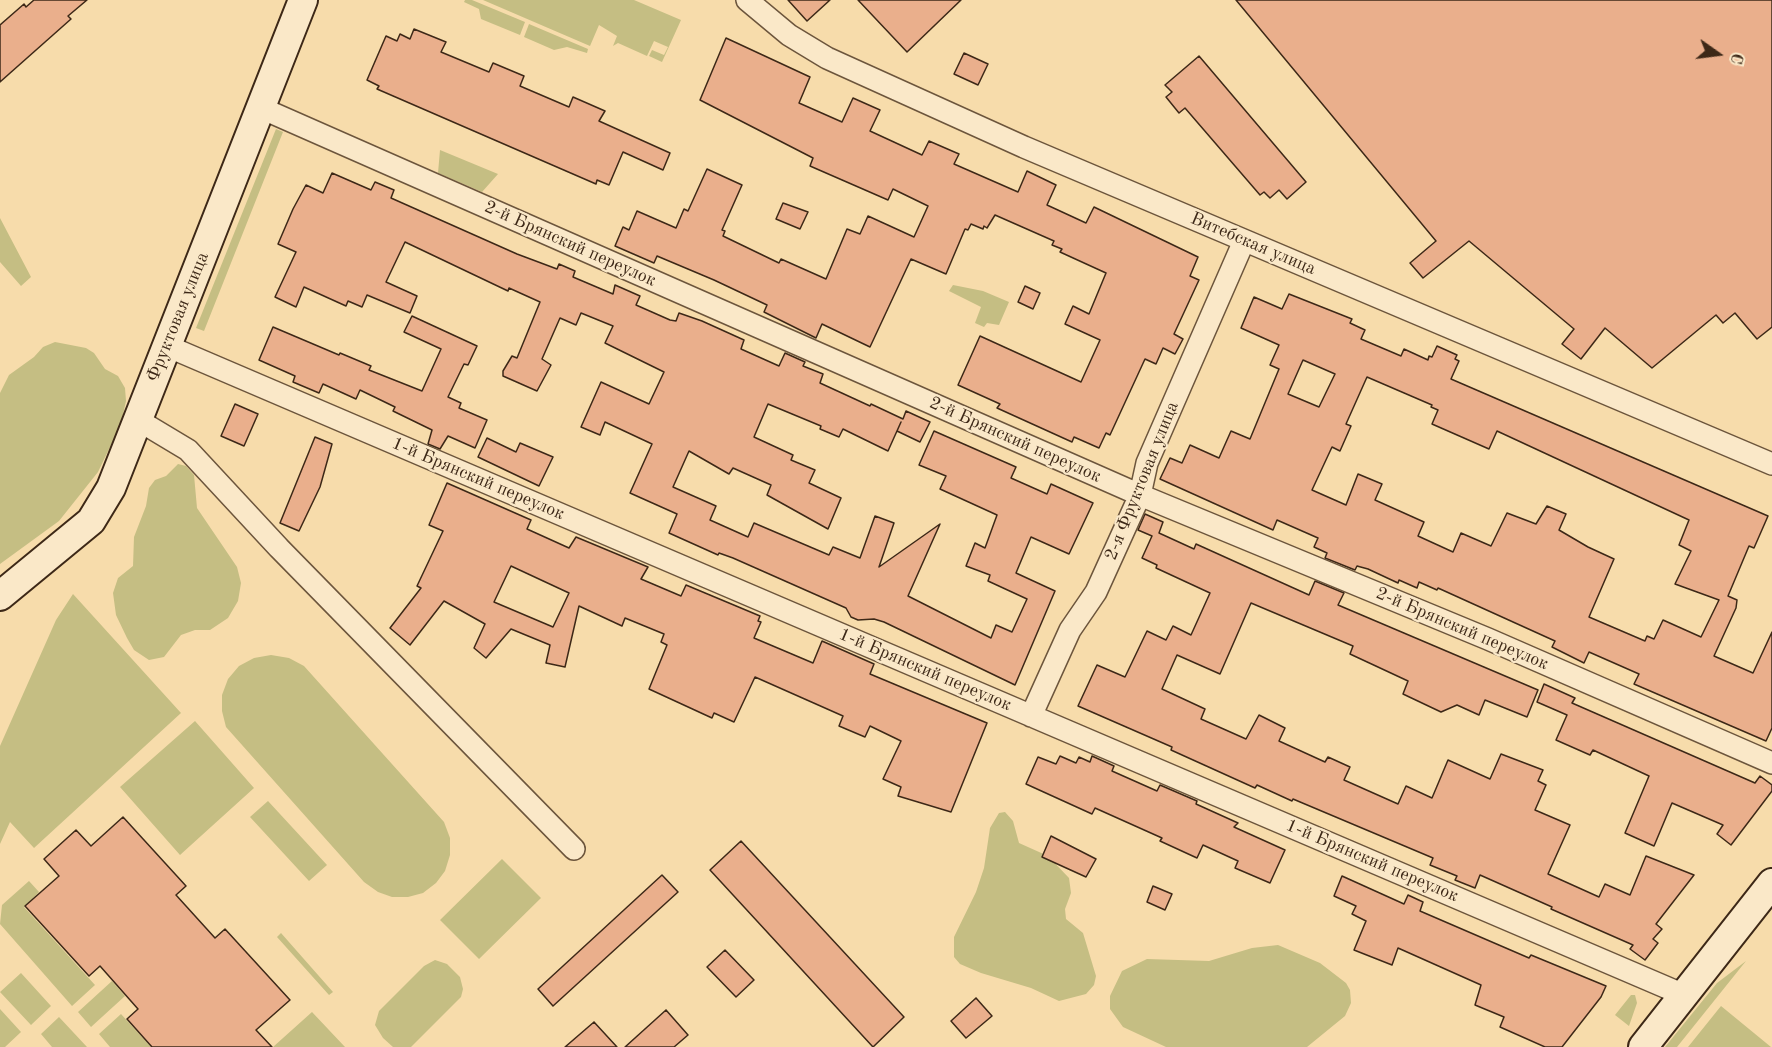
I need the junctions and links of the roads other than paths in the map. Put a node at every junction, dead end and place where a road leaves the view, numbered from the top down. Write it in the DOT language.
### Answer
graph roads {
  1 [pos="303,0"];
  2 [pos="747,0"];
  3 [pos="261,108"];
  4 [pos="1244,241"];
  5 [pos="167,346"];
  6 [pos="138,420"];
  7 [pos="1772,464"];
  8 [pos="1140,495"];
  9 [pos="0,596"];
  10 [pos="1031,716"];
  11 [pos="1772,763"];
  12 [pos="574,849"];
  13 [pos="1772,883"];
  14 [pos="1684,994"];
  15 [pos="1643,1047"];
  1 -- 3 [label="street, Фруктовая улица"];
  2 -- 4 [label="street, Витебская улица"];
  3 -- 5 [label="street, Фруктовая улица"];
  3 -- 8 [label="street, 2-й Брянский переулок"];
  4 -- 7 [label="street, Витебская улица"];
  4 -- 8 [label="street, 2-я Фруктовая улица"];
  5 -- 6 [label="street, Фруктовая улица"];
  5 -- 10 [label="street, 1-й Брянский переулок"];
  6 -- 9 [label="street, Фруктовая улица"];
  6 -- 12 [label="street"];
  8 -- 10 [label="street, 2-я Фруктовая улица"];
  8 -- 11 [label="street, 2-й Брянский переулок"];
  10 -- 14 [label="street, 1-й Брянский переулок"];
  13 -- 14 [label="street"];
  14 -- 15 [label="street"];
}
